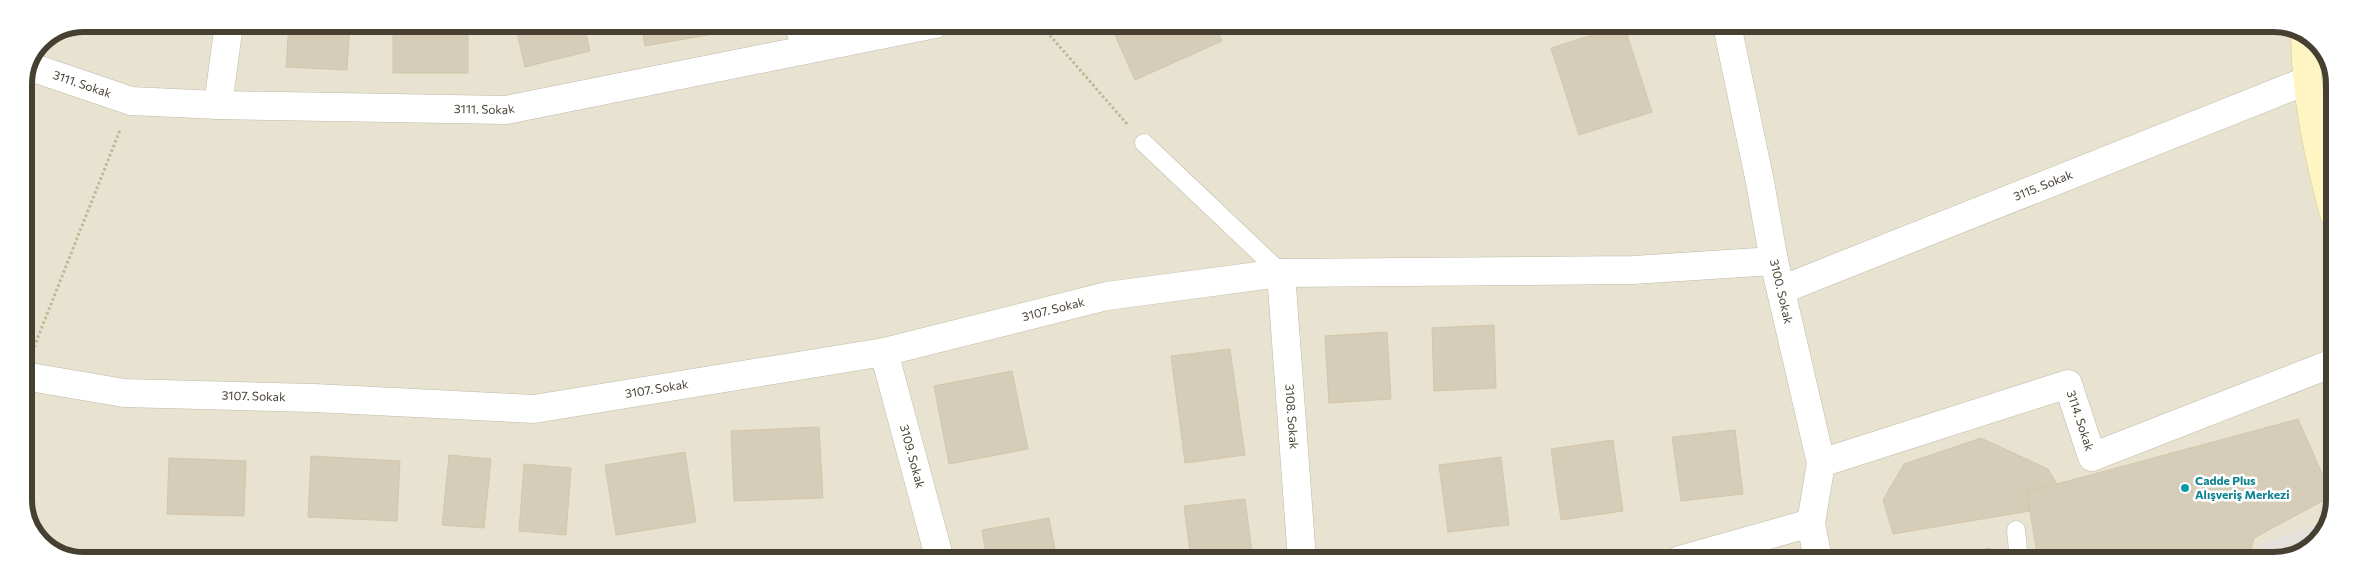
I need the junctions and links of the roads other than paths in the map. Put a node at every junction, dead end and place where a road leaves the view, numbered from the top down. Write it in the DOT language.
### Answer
graph roads {
  1 [pos="228,33"];
  2 [pos="835,33"];
  3 [pos="1729,33"];
  4 [pos="802,36"];
  5 [pos="2305,43"];
  6 [pos="35,68"];
  7 [pos="2306,81"];
  8 [pos="218,105"];
  9 [pos="1144,143"];
  10 [pos="2325,178"];
  11 [pos="1774,261"];
  12 [pos="1281,273"];
  13 [pos="1780,290"];
  14 [pos="884,352"];
  15 [pos="2326,366"];
  16 [pos="33,367"];
  17 [pos="1820,463"];
  18 [pos="1810,523"];
  19 [pos="2016,530"];
  20 [pos="938,552"];
  21 [pos="1301,552"];
  22 [pos="1708,552"];
  23 [pos="1816,552"];
  24 [pos="2018,552"];
  1 -- 8 [label="street"];
  2 -- 4 [label="street, 3111. Sokak"];
  3 -- 11 [label="street, 3100. Sokak"];
  4 -- 8 [label="street, 3111. Sokak"];
  5 -- 7 [label="main road"];
  6 -- 8 [label="street, 3111. Sokak"];
  7 -- 10 [label="main road"];
  7 -- 13 [label="street, 3115. Sokak"];
  9 -- 12 [label="lane"];
  11 -- 12 [label="street, 3107. Sokak"];
  11 -- 13 [label="street, 3100. Sokak"];
  12 -- 14 [label="street, 3107. Sokak"];
  12 -- 21 [label="street, 3108. Sokak"];
  13 -- 17 [label="street, 3100. Sokak"];
  14 -- 16 [label="street, 3107. Sokak"];
  14 -- 20 [label="street, 3109. Sokak"];
  15 -- 17 [label="street, 3114. Sokak"];
  17 -- 18 [label="street, 3100. Sokak"];
  18 -- 22 [label="street"];
  18 -- 23 [label="street, 3100. Sokak"];
  19 -- 24 [label="lane"];
}
